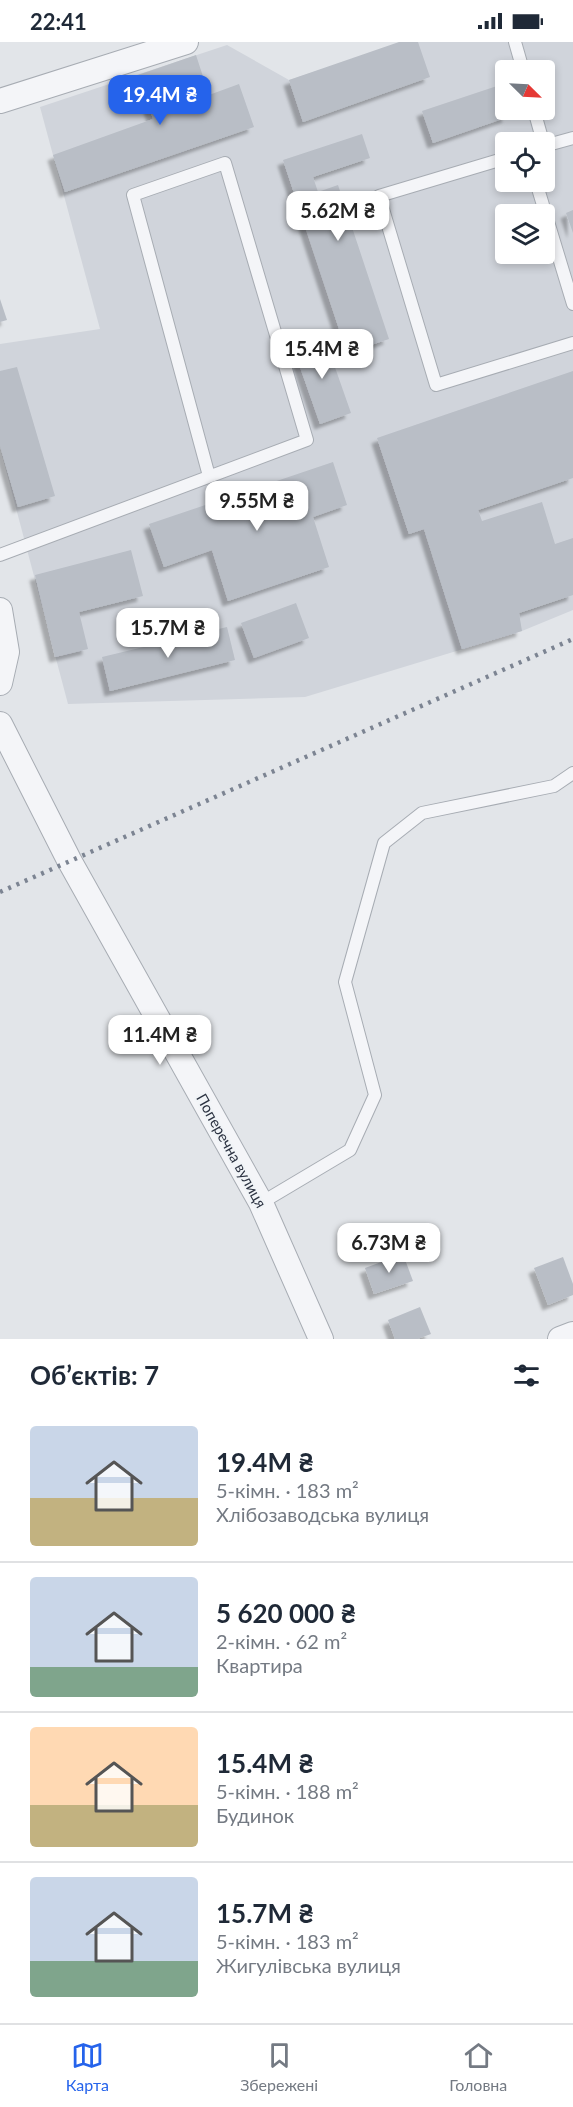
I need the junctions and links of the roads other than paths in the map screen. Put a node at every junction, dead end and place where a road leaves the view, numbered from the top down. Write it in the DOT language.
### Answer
graph roads {
  1 [pos="186,42"];
  2 [pos="515,42"];
  3 [pos="520,60"];
  4 [pos="0,101"];
  5 [pos="573,138"];
  6 [pos="555,142"];
  7 [pos="495,161"];
  8 [pos="539,192"];
  9 [pos="573,304"];
  10 [pos="573,343"];
  11 [pos="209,476"];
  12 [pos="0,555"];
  13 [pos="0,610"];
  14 [pos="0,683"];
  15 [pos="0,724"];
  16 [pos="573,772"];
  17 [pos="261,1203"];
  18 [pos="573,1334"];
  19 [pos="321,1339"];
  20 [pos="560,1339"];
  1 -- 4 [label="street"];
  2 -- 3 [label="lane"];
  5 -- 6 [label="lane"];
  7 -- 10 [label="lane"];
  8 -- 9 [label="lane"];
  11 -- 11 [label="lane"];
  11 -- 12 [label="lane"];
  13 -- 14 [label="street"];
  15 -- 17 [label="street, Поперечна вулиця"];
  16 -- 17 [label="lane"];
  17 -- 19 [label="street, Поперечна вулиця"];
  18 -- 20 [label="street"];
}
